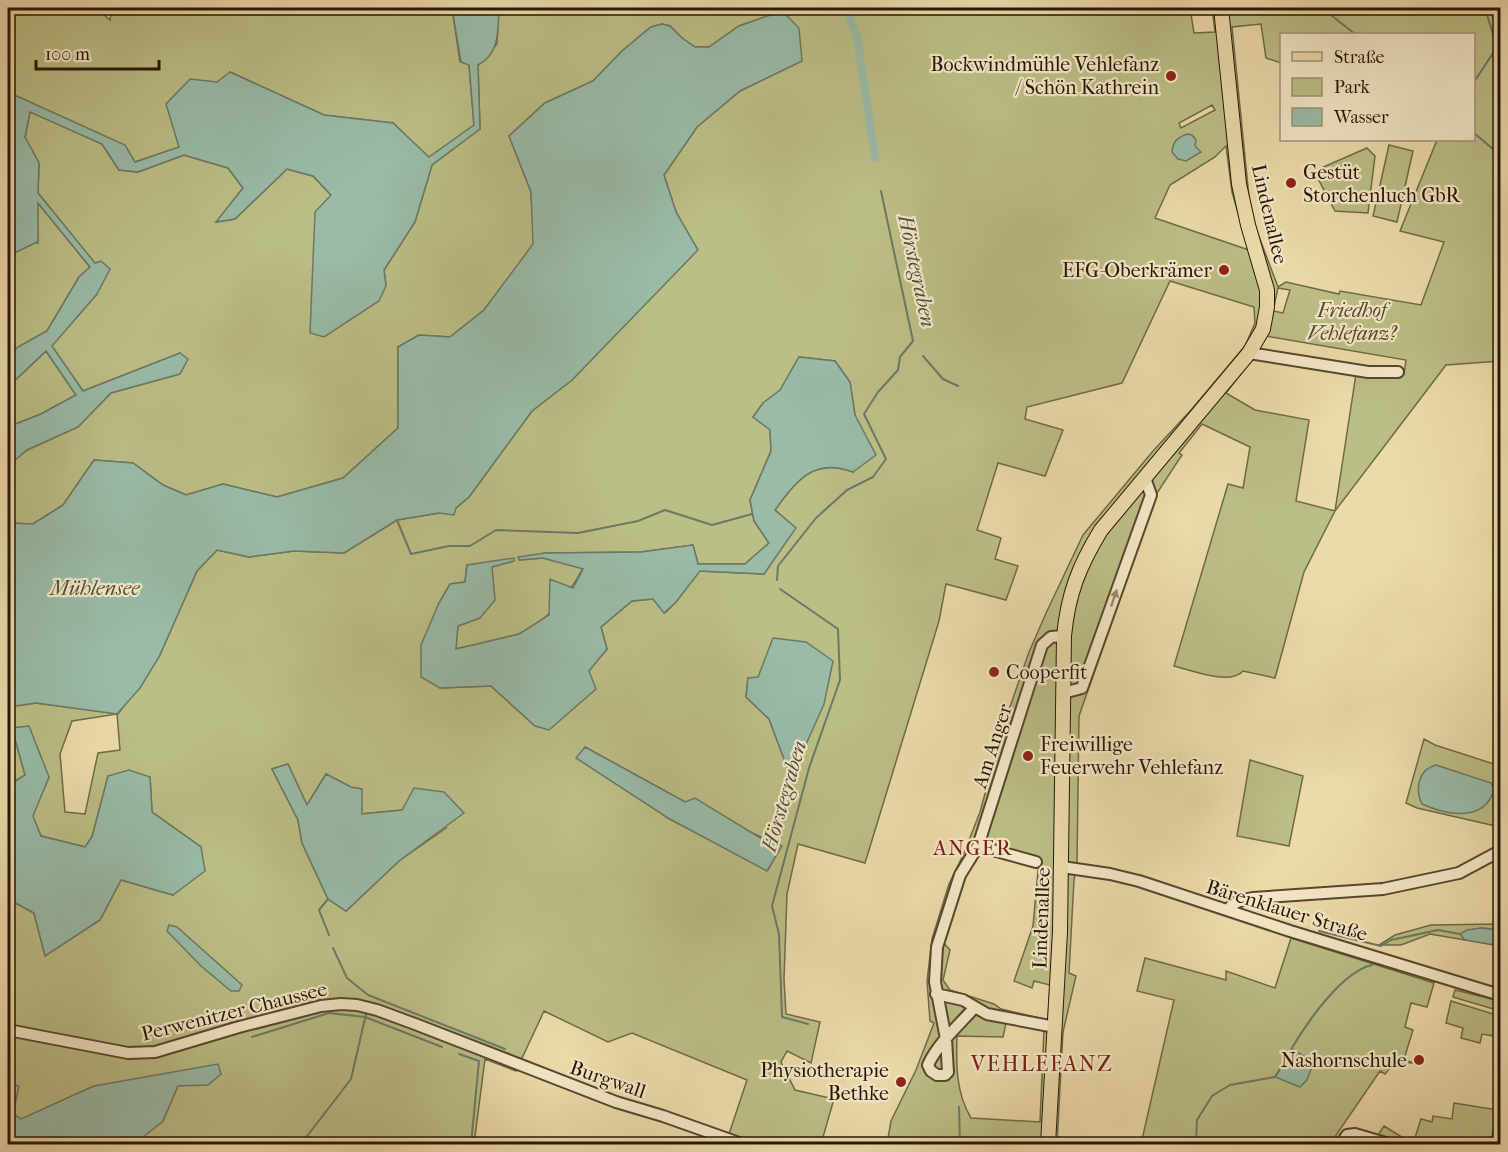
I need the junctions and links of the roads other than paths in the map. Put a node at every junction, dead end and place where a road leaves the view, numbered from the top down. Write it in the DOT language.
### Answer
graph roads {
  1 [pos="1221,8"];
  2 [pos="1249,353"];
  3 [pos="1398,372"];
  4 [pos="1145,478"];
  5 [pos="1064,636"];
  6 [pos="1063,693"];
  7 [pos="978,846"];
  8 [pos="1500,851"];
  9 [pos="1036,862"];
  10 [pos="1062,867"];
  11 [pos="1228,910"];
  12 [pos="936,994"];
  13 [pos="1500,995"];
  14 [pos="975,1007"];
  15 [pos="1055,1027"];
  16 [pos="8,1030"];
  17 [pos="464,1043"];
  18 [pos="742,1144"];
  19 [pos="1048,1144"];
  20 [pos="1341,1144"];
  21 [pos="1389,1144"];
  1 -- 2 [label="main road, Lindenallee"];
  2 -- 3 [label="street"];
  2 -- 4 [label="main road, Lindenallee"];
  4 -- 5 [label="main road, Lindenallee"];
  6 -- 4 [label="street, one-way"];
  5 -- 6 [label="main road, Lindenallee"];
  5 -- 7 [label="street, Am Anger"];
  6 -- 10 [label="main road, Lindenallee"];
  7 -- 9 [label="street"];
  7 -- 12 [label="street, Am Anger"];
  8 -- 11 [label="street"];
  10 -- 11 [label="street, Bärenklauer Straße"];
  10 -- 15 [label="main road, Lindenallee"];
  11 -- 13 [label="street, Bärenklauer Straße"];
  12 -- 14 [label="street"];
  12 -- 14 [label="street, Am Anger"];
  14 -- 15 [label="street"];
  15 -- 19 [label="main road, Lindenallee"];
  16 -- 17 [label="street, Perwenitzer Chaussee"];
  17 -- 18 [label="street, Burgwall"];
  20 -- 21 [label="street"];
}
